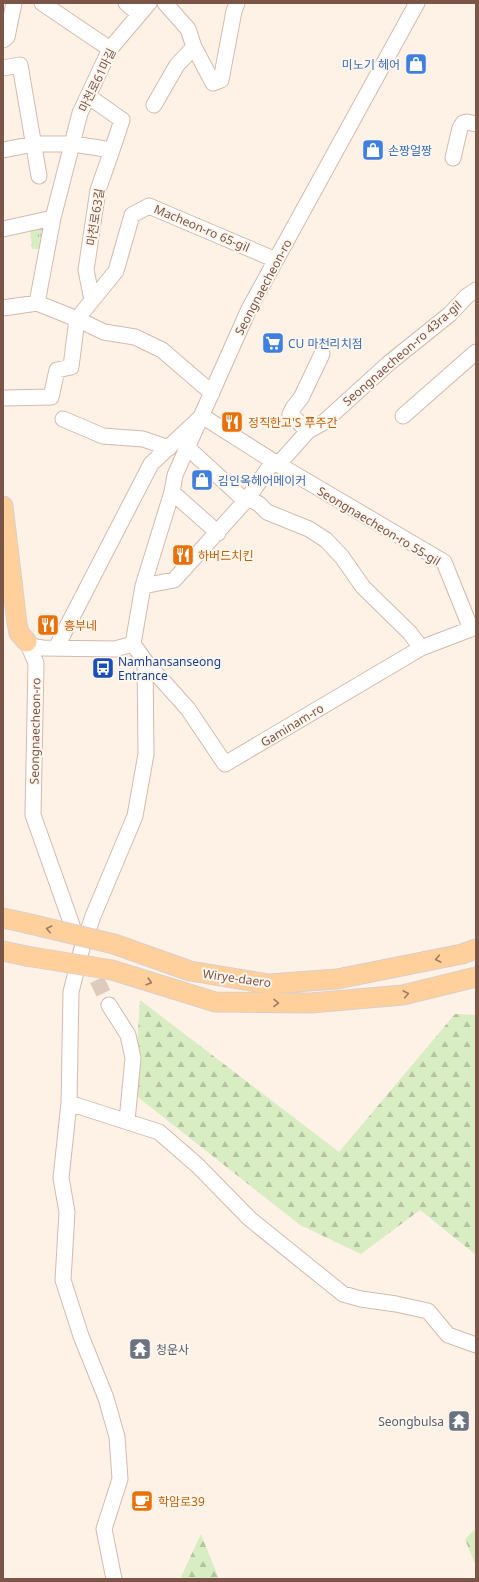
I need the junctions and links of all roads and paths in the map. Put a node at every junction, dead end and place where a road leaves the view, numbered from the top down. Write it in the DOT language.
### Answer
graph roads {
  1 [pos="14,3"];
  2 [pos="42,3"];
  3 [pos="126,3"];
  4 [pos="165,3"];
  5 [pos="237,3"];
  6 [pos="417,3"];
  7 [pos="144,8"];
  8 [pos="3,40"];
  9 [pos="194,47"];
  10 [pos="110,49"];
  11 [pos="3,68"];
  12 [pos="88,96"];
  13 [pos="154,104"];
  14 [pos="476,124"];
  15 [pos="34,144"];
  16 [pos="73,144"];
  17 [pos="3,150"];
  18 [pos="112,150"];
  19 [pos="453,158"];
  20 [pos="38,176"];
  21 [pos="54,218"];
  22 [pos="3,229"];
  23 [pos="276,260"];
  24 [pos="476,290"];
  25 [pos="92,300"];
  26 [pos="37,303"];
  27 [pos="3,308"];
  28 [pos="77,319"];
  29 [pos="476,352"];
  30 [pos="322,354"];
  31 [pos="212,393"];
  32 [pos="3,398"];
  33 [pos="202,416"];
  34 [pos="403,416"];
  35 [pos="63,419"];
  36 [pos="308,431"];
  37 [pos="169,448"];
  38 [pos="188,448"];
  39 [pos="276,463"];
  40 [pos="172,492"];
  41 [pos="248,498"];
  42 [pos="3,506"];
  43 [pos="218,533"];
  44 [pos="4,535"];
  45 [pos="9,560"];
  46 [pos="144,586"];
  47 [pos="3,618"];
  48 [pos="473,628"];
  49 [pos="27,642"];
  50 [pos="133,644"];
  51 [pos="56,648"];
  52 [pos="421,648"];
  53 [pos="145,661"];
  54 [pos="3,918"];
  55 [pos="72,925"];
  56 [pos="476,949"];
  57 [pos="3,951"];
  58 [pos="476,977"];
  59 [pos="109,1005"];
  60 [pos="68,1103"];
  61 [pos="127,1121"];
  62 [pos="476,1345"];
  63 [pos="114,1579"];
  1 -- 8 [label="street"];
  2 -- 10 [label="street"];
  3 -- 7 [label="street"];
  4 -- 9 [label="street"];
  5 -- 9 [label="street"];
  6 -- 23 [label="street, Seongnaecheon-ro"];
  7 -- 10 [label="street, 마천로61마길"];
  9 -- 13 [label="street"];
  10 -- 12 [label="street, 마천로61마길"];
  11 -- 15 [label="street"];
  12 -- 16 [label="street, 마천로61마길"];
  12 -- 18 [label="street, 마천로63길"];
  14 -- 19 [label="street"];
  15 -- 16 [label="street"];
  15 -- 17 [label="street"];
  15 -- 20 [label="street"];
  16 -- 18 [label="street"];
  16 -- 21 [label="street, 마천로61마길"];
  18 -- 25 [label="street, 마천로63길"];
  21 -- 22 [label="street"];
  21 -- 26 [label="street, 마천로61마길"];
  23 -- 25 [label="street, Macheon-ro 65-gil"];
  23 -- 31 [label="street, Seongnaecheon-ro"];
  24 -- 36 [label="street, Seongnaecheon-ro 43ra-gil"];
  25 -- 28 [label="street, Macheon-ro 65-gil"];
  26 -- 27 [label="street"];
  26 -- 28 [label="street"];
  28 -- 31 [label="street"];
  28 -- 32 [label="street"];
  29 -- 34 [label="street"];
  30 -- 36 [label="street"];
  31 -- 33 [label="street, Seongnaecheon-ro"];
  33 -- 37 [label="street"];
  33 -- 38 [label="street, Seongnaecheon-ro"];
  33 -- 39 [label="street, Seongnaecheon-ro 55-gil"];
  35 -- 37 [label="street"];
  36 -- 39 [label="street, Seongnaecheon-ro 43ra-gil"];
  37 -- 51 [label="street"];
  38 -- 40 [label="street, Seongnaecheon-ro"];
  38 -- 41 [label="street"];
  39 -- 41 [label="street"];
  39 -- 48 [label="street, Seongnaecheon-ro 55-gil"];
  40 -- 43 [label="street"];
  40 -- 46 [label="street, Seongnaecheon-ro"];
  41 -- 43 [label="street"];
  41 -- 52 [label="street"];
  42 -- 44 [label="main road"];
  43 -- 46 [label="street"];
  44 -- 45 [label="main road"];
  45 -- 47 [label="main road"];
  45 -- 49 [label="main road"];
  46 -- 50 [label="street, Seongnaecheon-ro"];
  48 -- 52 [label="street, Gaminam-ro"];
  49 -- 51 [label="street"];
  49 -- 55 [label="street, Seongnaecheon-ro"];
  50 -- 51 [label="street"];
  50 -- 53 [label="street"];
  52 -- 53 [label="street, Gaminam-ro"];
  53 -- 60 [label="street"];
  56 -- 54 [label="main road, Wirye-daero, one-way, bridge"];
  57 -- 58 [label="main road, Wirye-daero, one-way, bridge"];
  59 -- 61 [label="street"];
  60 -- 61 [label="street"];
  60 -- 63 [label="street"];
  61 -- 62 [label="street"];
}
